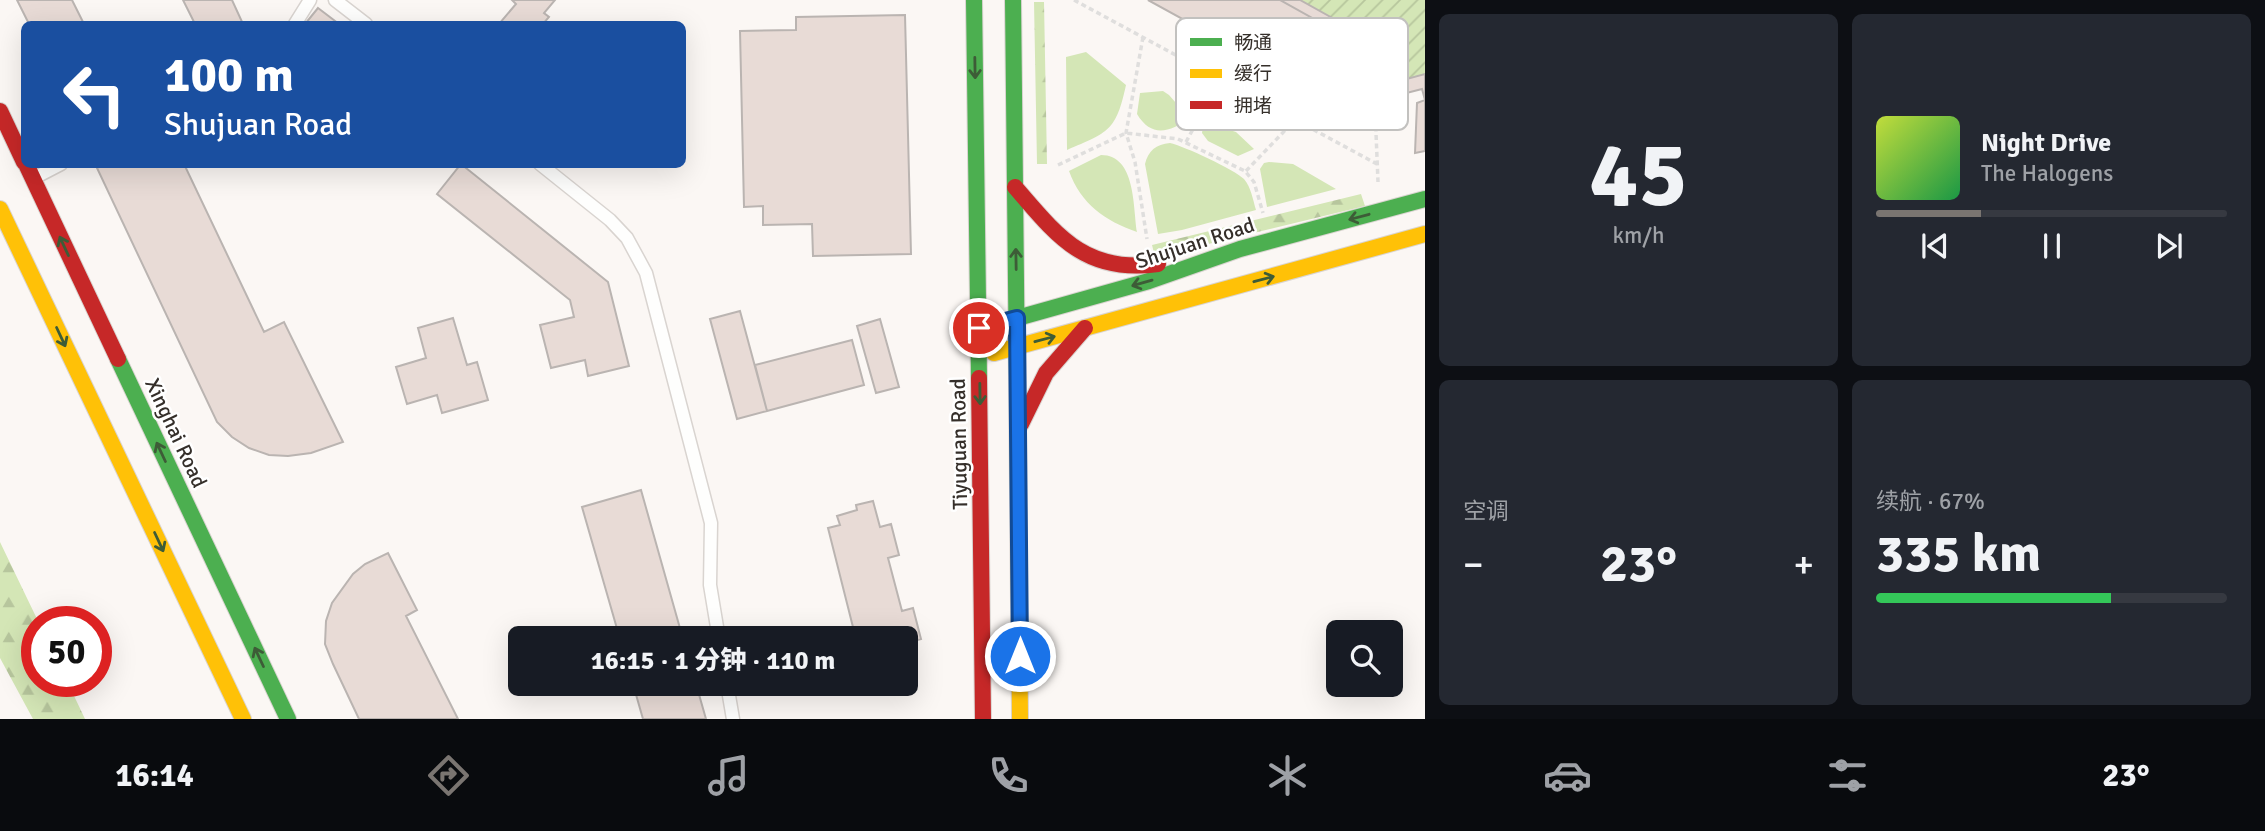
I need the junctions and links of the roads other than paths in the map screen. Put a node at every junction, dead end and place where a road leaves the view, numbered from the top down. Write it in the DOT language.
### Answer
graph roads {
  1 [pos="310,0"];
  2 [pos="335,0"];
  3 [pos="974,0"];
  4 [pos="1013,0"];
  5 [pos="297,21"];
  6 [pos="362,21"];
  7 [pos="0,111"];
  8 [pos="21,155"];
  9 [pos="27,168"];
  10 [pos="545,168"];
  11 [pos="1015,187"];
  12 [pos="1425,199"];
  13 [pos="0,209"];
  14 [pos="1425,234"];
  15 [pos="1193,266"];
  16 [pos="1017,318"];
  17 [pos="979,328"];
  18 [pos="1085,328"];
  19 [pos="1017,346"];
  20 [pos="979,357"];
  21 [pos="1018,432"];
  22 [pos="717,626"];
  23 [pos="729,696"];
  24 [pos="243,719"];
  25 [pos="288,719"];
  26 [pos="733,719"];
  27 [pos="983,719"];
  28 [pos="1020,719"];
  1 -- 5 [label="lane"];
  2 -- 6 [label="lane"];
  3 -- 17 [label="street, Tiyuguan Road, one-way"];
  4 -- 11 [label="street"];
  7 -- 8 [label="street, Xinghai Road"];
  25 -- 9 [label="street, Xinghai Road, one-way"];
  10 -- 22 [label="lane"];
  11 -- 15 [label="street"];
  16 -- 11 [label="street, one-way"];
  12 -- 15 [label="street, Shujuan Road, one-way"];
  13 -- 24 [label="street, one-way"];
  18 -- 14 [label="street, one-way"];
  15 -- 16 [label="street, Shujuan Road, one-way"];
  16 -- 17 [label="street, Shujuan Road"];
  16 -- 19 [label="street"];
  17 -- 20 [label="street, Tiyuguan Road"];
  19 -- 18 [label="street, one-way"];
  18 -- 21 [label="street"];
  19 -- 20 [label="street"];
  19 -- 21 [label="street"];
  20 -- 27 [label="street, Tiyuguan Road, one-way"];
  21 -- 28 [label="street"];
  23 -- 26 [label="lane"];
}
